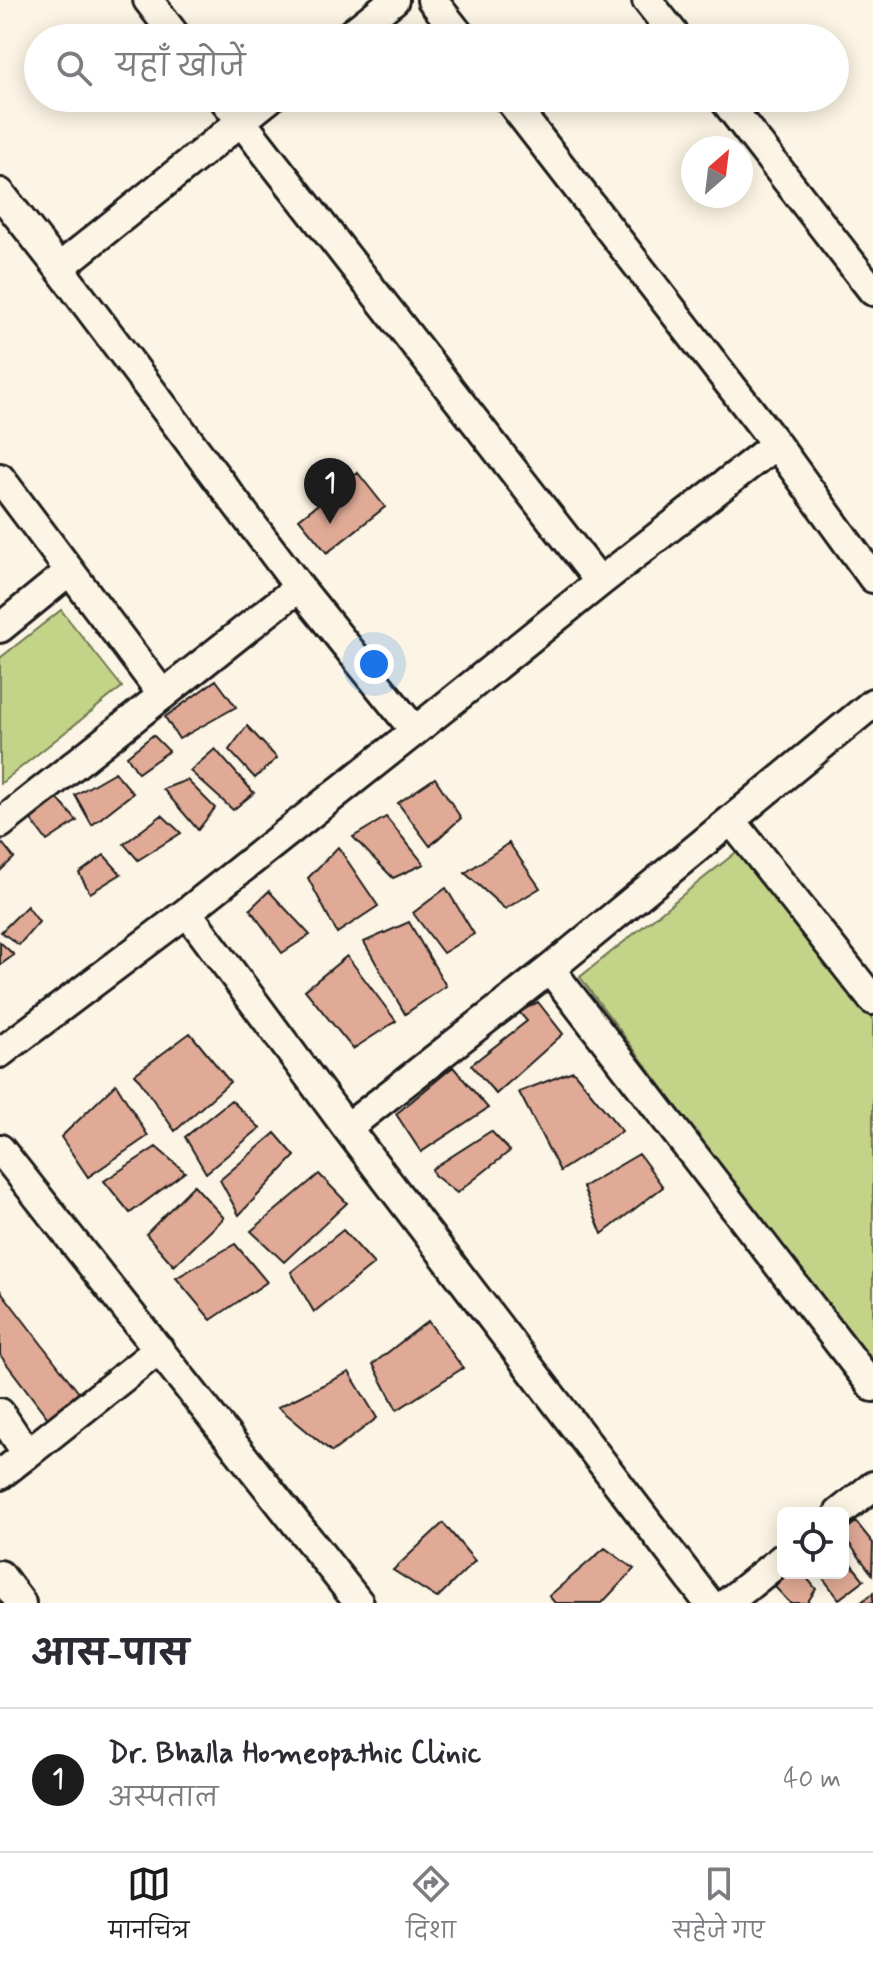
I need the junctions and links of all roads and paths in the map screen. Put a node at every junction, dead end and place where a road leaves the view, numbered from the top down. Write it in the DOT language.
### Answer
graph roads {
  1 [pos="148,0"];
  2 [pos="394,0"];
  3 [pos="432,0"];
  4 [pos="653,2"];
  5 [pos="166,24"];
  6 [pos="364,24"];
  7 [pos="451,24"];
  8 [pos="668,24"];
  9 [pos="234,112"];
  10 [pos="252,112"];
  11 [pos="519,112"];
  12 [pos="734,112"];
  13 [pos="241,121"];
  14 [pos="0,193"];
  15 [pos="59,268"];
  16 [pos="873,291"];
  17 [pos="776,444"];
  18 [pos="0,478"];
  19 [pos="70,571"];
  20 [pos="873,578"];
  21 [pos="600,582"];
  22 [pos="299,587"];
  23 [pos="0,628"];
  24 [pos="163,695"];
  25 [pos="873,703"];
  26 [pos="415,731"];
  27 [pos="731,820"];
  28 [pos="0,824"];
  29 [pos="187,912"];
  30 [pos="550,969"];
  31 [pos="873,1000"];
  32 [pos="0,1053"];
  33 [pos="347,1128"];
  34 [pos="0,1149"];
  35 [pos="159,1349"];
  36 [pos="873,1387"];
  37 [pos="0,1413"];
  38 [pos="27,1454"];
  39 [pos="0,1475"];
  40 [pos="873,1486"];
  41 [pos="847,1507"];
  42 [pos="777,1563"];
  43 [pos="0,1575"];
  44 [pos="21,1603"];
  45 [pos="359,1603"];
  46 [pos="709,1603"];
  47 [pos="727,1603"];
  1 -- 5 [label="street"];
  2 -- 6 [label="street"];
  3 -- 7 [label="street"];
  4 -- 8 [label="street"];
  9 -- 13 [label="street"];
  10 -- 13 [label="street"];
  11 -- 17 [label="street"];
  12 -- 16 [label="street"];
  13 -- 15 [label="street"];
  13 -- 21 [label="street"];
  14 -- 15 [label="street"];
  15 -- 22 [label="street"];
  17 -- 20 [label="street"];
  17 -- 21 [label="street"];
  18 -- 19 [label="street"];
  19 -- 23 [label="street"];
  19 -- 24 [label="street"];
  21 -- 26 [label="street"];
  22 -- 24 [label="street"];
  22 -- 26 [label="street"];
  24 -- 28 [label="street"];
  25 -- 27 [label="street"];
  26 -- 29 [label="street"];
  27 -- 30 [label="street"];
  27 -- 31 [label="street"];
  29 -- 32 [label="street"];
  29 -- 33 [label="street"];
  30 -- 33 [label="street"];
  30 -- 36 [label="street"];
  33 -- 46 [label="street"];
  34 -- 35 [label="street"];
  35 -- 38 [label="street"];
  35 -- 45 [label="street"];
  37 -- 38 [label="street"];
  38 -- 39 [label="street"];
  40 -- 41 [label="street"];
  42 -- 47 [label="street"];
  43 -- 44 [label="street"];
}
